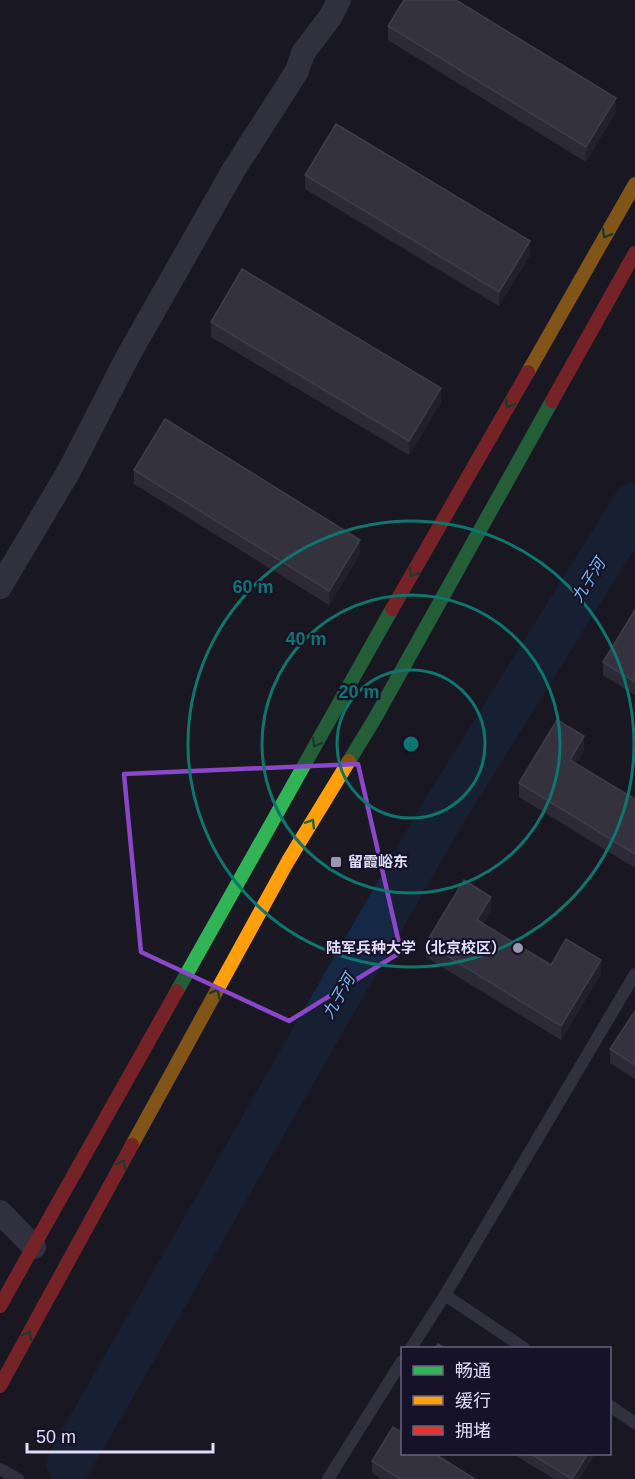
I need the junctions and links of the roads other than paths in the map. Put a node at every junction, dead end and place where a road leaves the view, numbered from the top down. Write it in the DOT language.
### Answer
graph roads {
  1 [pos="339,0"];
  2 [pos="635,183"];
  3 [pos="635,253"];
  4 [pos="0,587"];
  5 [pos="635,974"];
  6 [pos="0,1212"];
  7 [pos="34,1247"];
  8 [pos="445,1295"];
  9 [pos="0,1306"];
  10 [pos="412,1347"];
  11 [pos="523,1347"];
  12 [pos="401,1363"];
  13 [pos="0,1386"];
  14 [pos="611,1407"];
  15 [pos="635,1423"];
  16 [pos="0,1469"];
  17 [pos="18,1479"];
  18 [pos="328,1479"];
  1 -- 4 [label="street"];
  2 -- 7 [label="main road, one-way"];
  13 -- 3 [label="main road, one-way"];
  5 -- 8 [label="lane"];
  6 -- 7 [label="street"];
  7 -- 9 [label="main road"];
  8 -- 10 [label="lane"];
  8 -- 11 [label="lane"];
  12 -- 18 [label="lane"];
  14 -- 15 [label="lane"];
  16 -- 17 [label="lane"];
}
